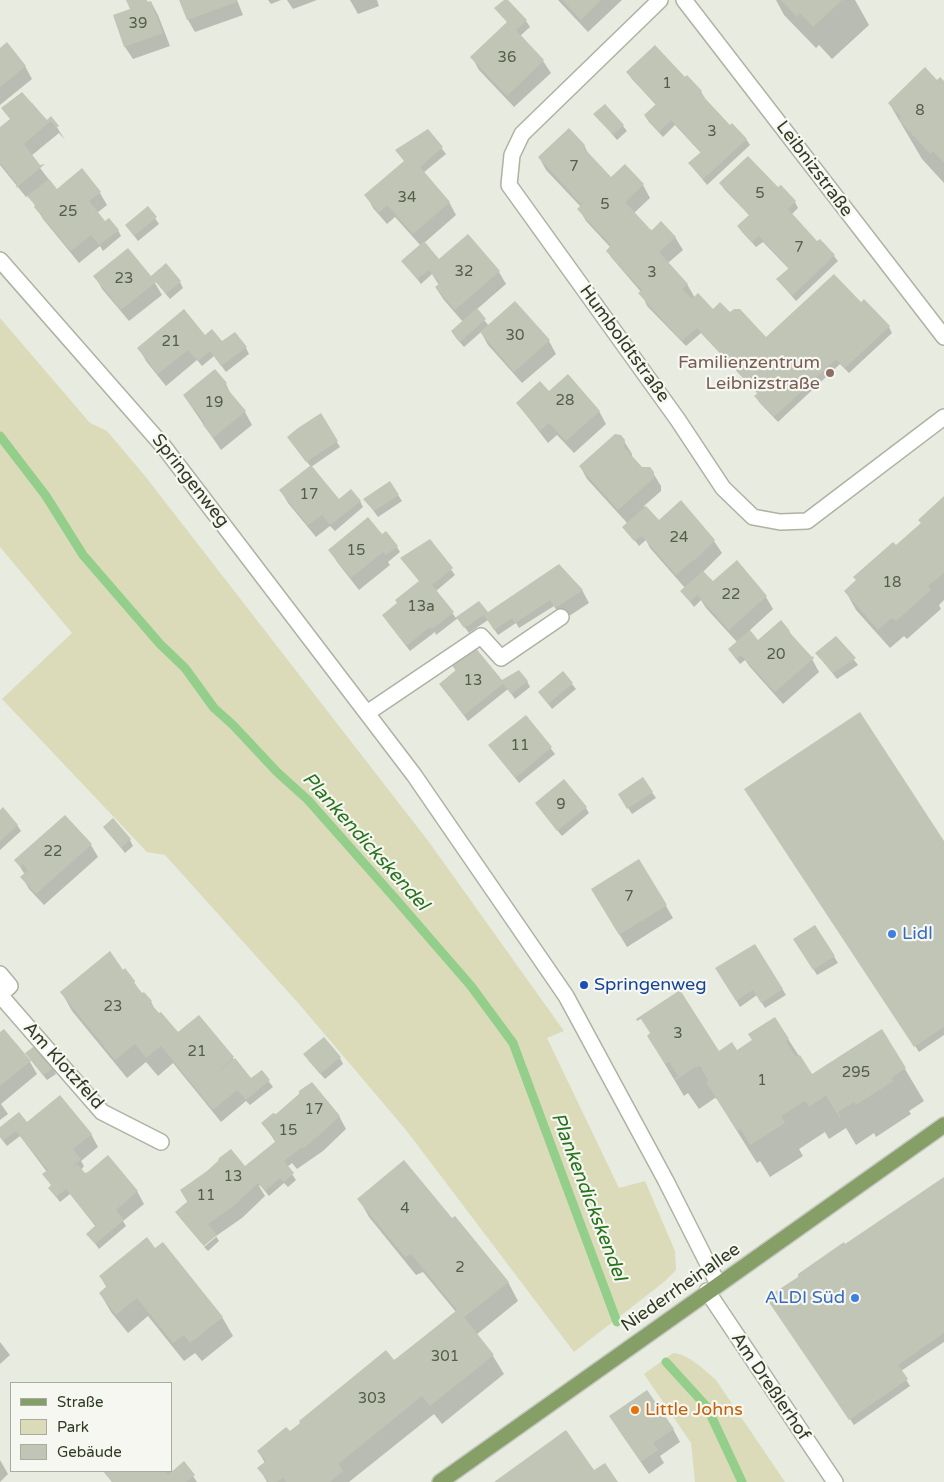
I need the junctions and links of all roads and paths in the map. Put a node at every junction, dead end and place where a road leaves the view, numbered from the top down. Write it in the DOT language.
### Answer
graph roads {
  1 [pos="660,0"];
  2 [pos="684,0"];
  3 [pos="0,260"];
  4 [pos="944,337"];
  5 [pos="944,417"];
  6 [pos="561,617"];
  7 [pos="367,713"];
  8 [pos="0,974"];
  9 [pos="944,1125"];
  10 [pos="161,1142"];
  11 [pos="713,1288"];
  12 [pos="440,1482"];
  13 [pos="835,1482"];
  1 -- 5 [label="street, Humboldtstraße"];
  2 -- 4 [label="street, Leibnizstraße"];
  3 -- 7 [label="street, Springenweg"];
  6 -- 7 [label="street"];
  7 -- 11 [label="street, Springenweg"];
  8 -- 10 [label="street, Am Klotzfeld"];
  9 -- 11 [label="main road, Niederrheinallee"];
  11 -- 12 [label="main road, Niederrheinallee"];
  11 -- 13 [label="street, Am Dreßlerhof"];
}
